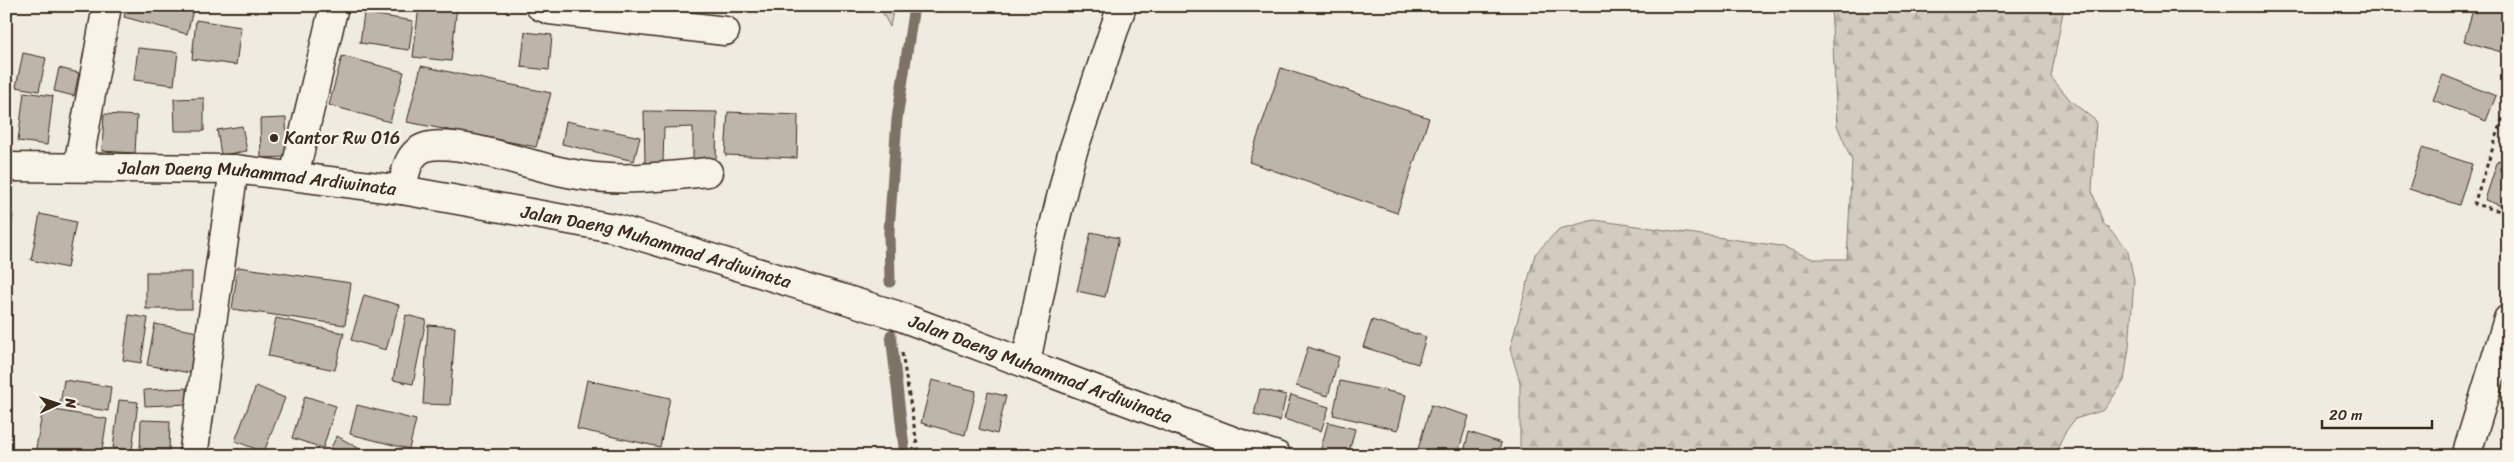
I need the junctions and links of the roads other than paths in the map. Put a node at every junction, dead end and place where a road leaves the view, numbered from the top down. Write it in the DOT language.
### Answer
graph roads {
  1 [pos="107,6"];
  2 [pos="334,6"];
  3 [pos="540,6"];
  4 [pos="1122,6"];
  5 [pos="725,31"];
  6 [pos="78,166"];
  7 [pos="6,167"];
  8 [pos="234,169"];
  9 [pos="708,172"];
  10 [pos="294,176"];
  11 [pos="402,190"];
  12 [pos="2508,319"];
  13 [pos="1026,362"];
  14 [pos="1242,450"];
  15 [pos="193,456"];
  16 [pos="1277,456"];
  17 [pos="2466,456"];
  1 -- 6 [label="main road"];
  2 -- 10 [label="main road"];
  3 -- 5 [label="main road"];
  4 -- 13 [label="main road"];
  6 -- 7 [label="main road, Jalan Daeng Muhammad Ardiwinata"];
  6 -- 8 [label="main road, Jalan Daeng Muhammad Ardiwinata"];
  8 -- 10 [label="main road, Jalan Daeng Muhammad Ardiwinata"];
  8 -- 15 [label="main road"];
  9 -- 11 [label="main road"];
  10 -- 11 [label="main road, Jalan Daeng Muhammad Ardiwinata"];
  11 -- 13 [label="main road, Jalan Daeng Muhammad Ardiwinata"];
  12 -- 17 [label="main road"];
  13 -- 14 [label="main road, Jalan Daeng Muhammad Ardiwinata"];
  14 -- 16 [label="main road, Jalan Daeng Muhammad Ardiwinata"];
}
